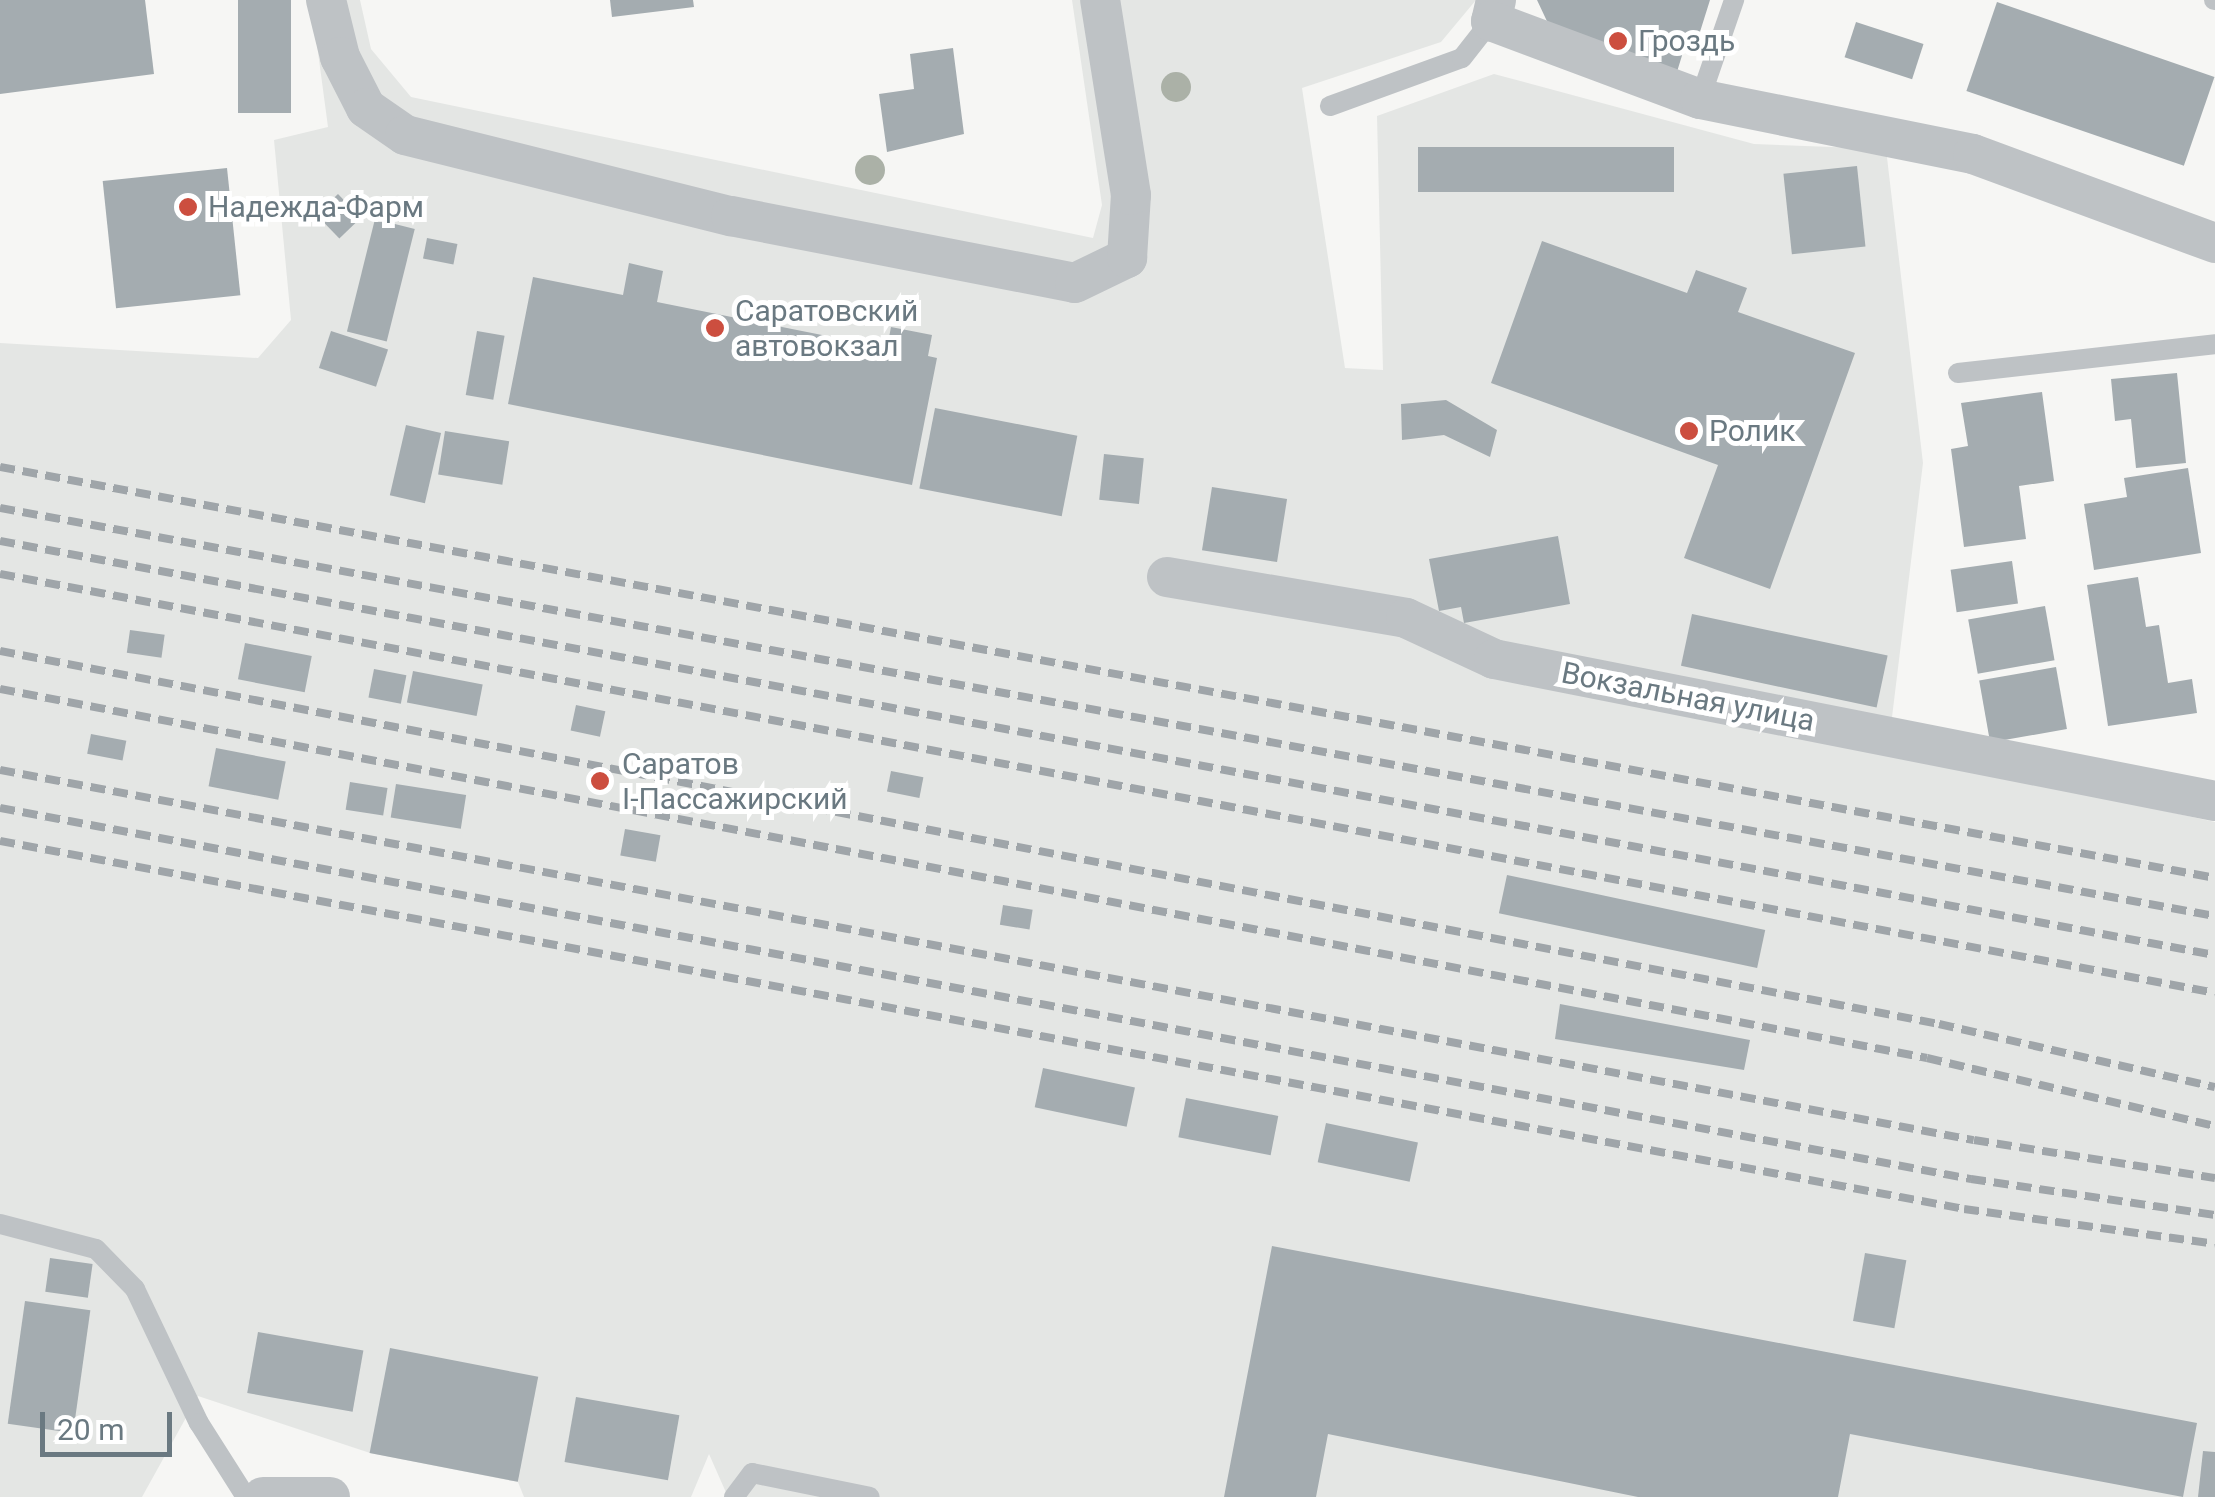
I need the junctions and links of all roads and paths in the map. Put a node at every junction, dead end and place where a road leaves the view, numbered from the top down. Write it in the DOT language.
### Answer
graph roads {
  1 [pos="326,0"];
  2 [pos="1100,0"];
  3 [pos="1734,0"];
  4 [pos="1493,10"];
  5 [pos="1700,99"];
  6 [pos="1330,106"];
  7 [pos="2215,243"];
  8 [pos="2215,344"];
  9 [pos="1958,373"];
  10 [pos="1167,577"];
  11 [pos="2215,801"];
  12 [pos="0,1224"];
  13 [pos="246,1497"];
  14 [pos="263,1497"];
  15 [pos="330,1497"];
  16 [pos="734,1497"];
  17 [pos="870,1497"];
  1 -- 2 [label="street"];
  3 -- 5 [label="lane"];
  4 -- 5 [label="street"];
  4 -- 6 [label="lane"];
  5 -- 7 [label="street"];
  8 -- 9 [label="lane"];
  10 -- 11 [label="street, Вокзальная улица"];
  12 -- 13 [label="lane"];
  14 -- 15 [label="street"];
  16 -- 17 [label="lane"];
}
